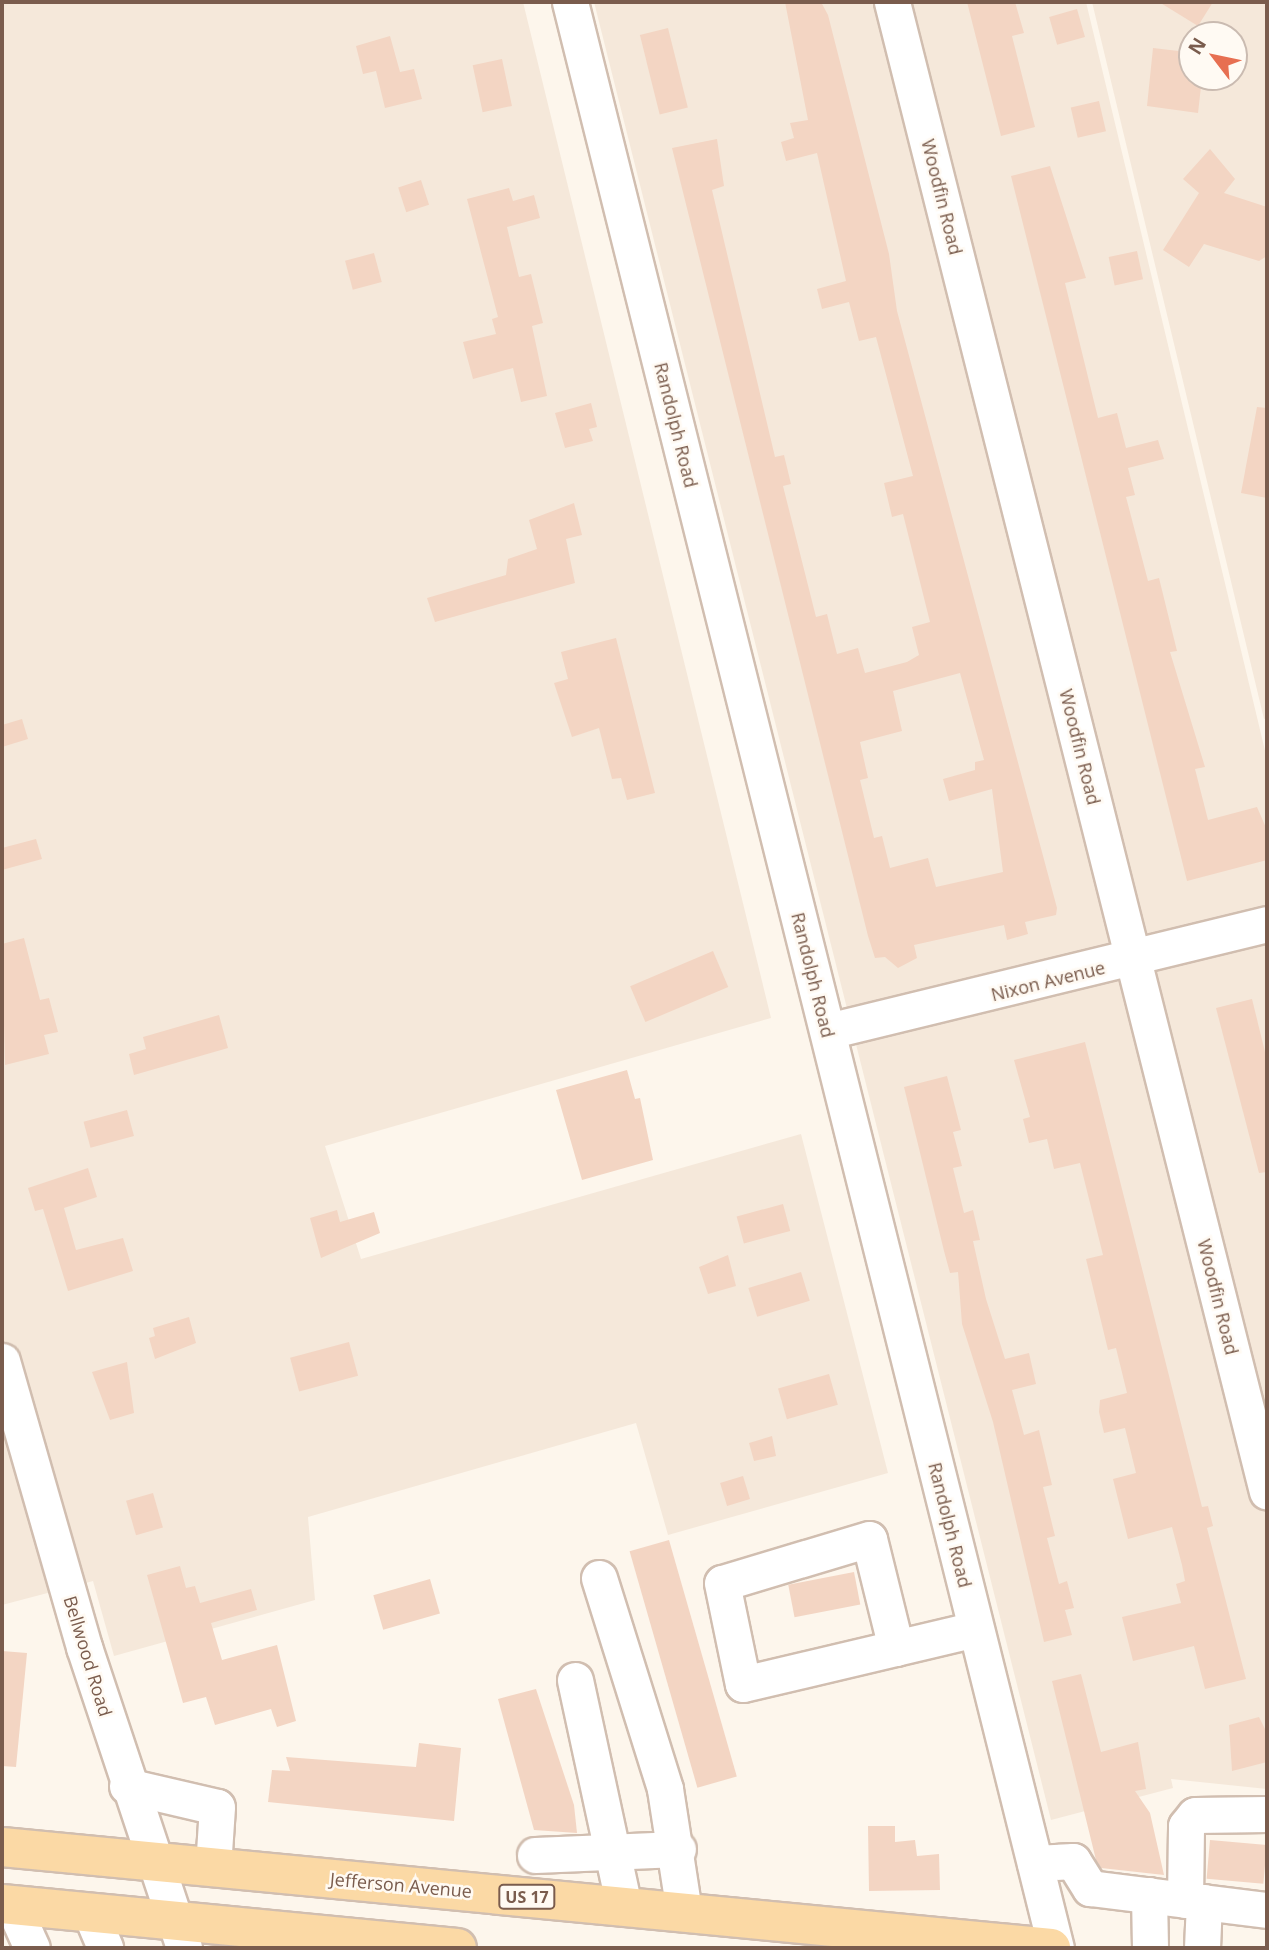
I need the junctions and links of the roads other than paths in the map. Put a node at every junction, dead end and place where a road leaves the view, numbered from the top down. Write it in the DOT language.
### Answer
graph roads {
  1 [pos="570,2"];
  2 [pos="892,2"];
  3 [pos="1267,924"];
  4 [pos="1134,959"];
  5 [pos="828,1031"];
  6 [pos="2,1361"];
  7 [pos="1267,1492"];
  8 [pos="599,1578"];
  9 [pos="976,1629"];
  10 [pos="895,1648"];
  11 [pos="575,1680"];
  12 [pos="128,1786"];
  13 [pos="1267,1814"];
  14 [pos="2,1847"];
  15 [pos="678,1850"];
  16 [pos="614,1851"];
  17 [pos="535,1855"];
  18 [pos="152,1862"];
  19 [pos="1035,1863"];
  20 [pos="213,1867"];
  21 [pos="1149,1895"];
  22 [pos="1194,1901"];
  23 [pos="8,1905"];
  24 [pos="624,1906"];
  25 [pos="1267,1910"];
  26 [pos="90,1912"];
  27 [pos="684,1912"];
  28 [pos="179,1934"];
  29 [pos="32,1948"];
  30 [pos="105,1948"];
  31 [pos="457,1948"];
  32 [pos="1054,1948"];
  33 [pos="1150,1948"];
  34 [pos="1202,1948"];
  1 -- 5 [label="street, Randolph Road"];
  2 -- 4 [label="street, Woodfin Road"];
  3 -- 4 [label="street, Nixon Avenue"];
  4 -- 5 [label="street, Nixon Avenue"];
  4 -- 7 [label="street, Woodfin Road"];
  5 -- 9 [label="street, Randolph Road"];
  6 -- 12 [label="street, Bellwood Road"];
  8 -- 15 [label="street"];
  9 -- 10 [label="street"];
  9 -- 19 [label="street, Randolph Road"];
  10 -- 10 [label="street"];
  11 -- 16 [label="street"];
  12 -- 18 [label="street, Bellwood Road"];
  12 -- 20 [label="street"];
  13 -- 22 [label="street"];
  14 -- 18 [label="main road, Jefferson Avenue / US 17"];
  15 -- 16 [label="street"];
  15 -- 27 [label="street"];
  16 -- 17 [label="street"];
  16 -- 24 [label="street"];
  18 -- 20 [label="main road, Jefferson Avenue / US 17"];
  18 -- 28 [label="street, Bellwood Road"];
  19 -- 21 [label="street"];
  19 -- 32 [label="street, Randolph Road"];
  20 -- 24 [label="main road, Jefferson Avenue / US 17"];
  21 -- 22 [label="street"];
  21 -- 33 [label="street"];
  22 -- 25 [label="street"];
  22 -- 34 [label="street"];
  23 -- 26 [label="main road"];
  23 -- 29 [label="street"];
  24 -- 27 [label="main road, Jefferson Avenue / US 17"];
  26 -- 28 [label="main road"];
  26 -- 30 [label="street"];
  27 -- 32 [label="main road, Jefferson Avenue / US 17"];
  28 -- 31 [label="main road"];
}
